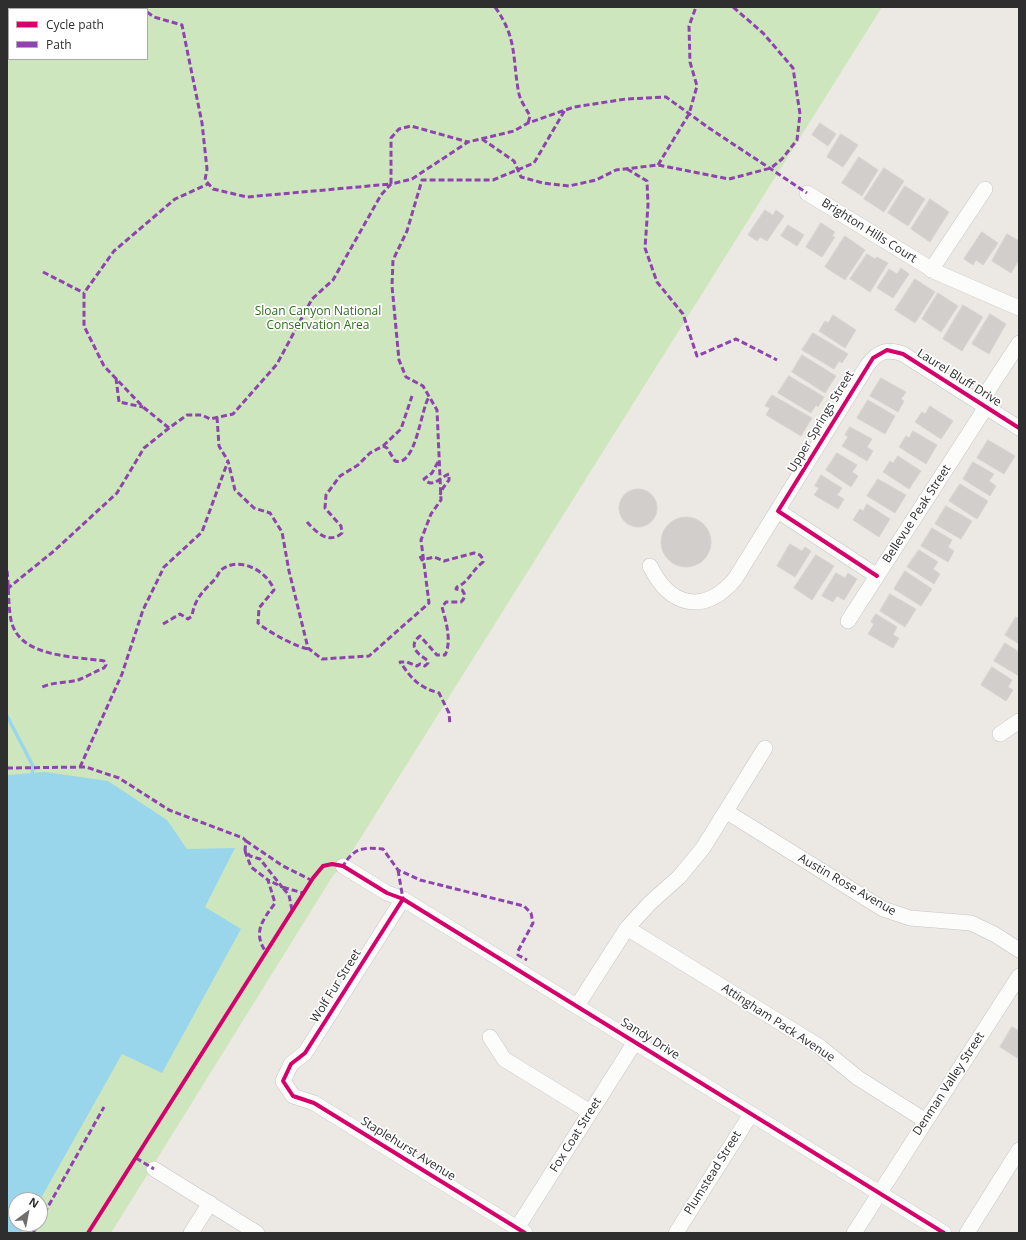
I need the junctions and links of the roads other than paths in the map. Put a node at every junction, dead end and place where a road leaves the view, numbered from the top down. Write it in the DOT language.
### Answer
graph roads {
  1 [pos="986,190"];
  2 [pos="807,193"];
  3 [pos="931,270"];
  4 [pos="1019,308"];
  5 [pos="1019,343"];
  6 [pos="887,350"];
  7 [pos="983,405"];
  8 [pos="1019,428"];
  9 [pos="778,511"];
  10 [pos="650,566"];
  11 [pos="878,576"];
  12 [pos="848,621"];
  13 [pos="1019,722"];
  14 [pos="1000,734"];
  15 [pos="765,748"];
  16 [pos="726,812"];
  17 [pos="343,866"];
  18 [pos="403,899"];
  19 [pos="627,928"];
  20 [pos="1019,950"];
  21 [pos="1019,976"];
  22 [pos="577,1006"];
  23 [pos="490,1037"];
  24 [pos="635,1042"];
  25 [pos="283,1081"];
  26 [pos="590,1112"];
  27 [pos="751,1114"];
  28 [pos="926,1121"];
  29 [pos="1019,1150"];
  30 [pos="154,1169"];
  31 [pos="880,1193"];
  32 [pos="210,1203"];
  33 [pos="521,1230"];
  34 [pos="191,1233"];
  35 [pos="257,1233"];
  36 [pos="676,1233"];
  37 [pos="854,1233"];
  38 [pos="944,1233"];
  39 [pos="967,1233"];
  1 -- 3 [label="street"];
  2 -- 3 [label="street, Brighton Hills Court"];
  3 -- 4 [label="street, Brighton Hills Court"];
  5 -- 7 [label="street, Bellevue Peak Street"];
  6 -- 7 [label="street, Laurel Bluff Drive"];
  6 -- 9 [label="street, Upper Springs Street"];
  7 -- 8 [label="street, Laurel Bluff Drive"];
  7 -- 11 [label="street, Bellevue Peak Street"];
  9 -- 10 [label="street, Upper Springs Street"];
  9 -- 11 [label="street"];
  11 -- 12 [label="street, Bellevue Peak Street"];
  13 -- 14 [label="street"];
  15 -- 16 [label="street"];
  16 -- 19 [label="street"];
  16 -- 20 [label="street, Austin Rose Avenue"];
  17 -- 18 [label="street, Sandy Drive"];
  18 -- 22 [label="street, Sandy Drive"];
  18 -- 25 [label="street, Wolf Fur Street"];
  19 -- 22 [label="street"];
  19 -- 28 [label="street, Attingham Pack Avenue"];
  21 -- 28 [label="street, Denman Valley Street"];
  22 -- 24 [label="street, Sandy Drive"];
  23 -- 26 [label="street"];
  24 -- 26 [label="street, Fox Coat Street"];
  24 -- 27 [label="street, Sandy Drive"];
  25 -- 33 [label="street, Staplehurst Avenue"];
  26 -- 33 [label="street, Fox Coat Street"];
  27 -- 31 [label="street, Sandy Drive"];
  27 -- 36 [label="street, Plumstead Street"];
  28 -- 31 [label="street, Denman Valley Street"];
  29 -- 39 [label="street"];
  30 -- 32 [label="street"];
  31 -- 37 [label="street, Denman Valley Street"];
  31 -- 38 [label="street, Sandy Drive"];
  32 -- 34 [label="street"];
  32 -- 35 [label="street"];
}
